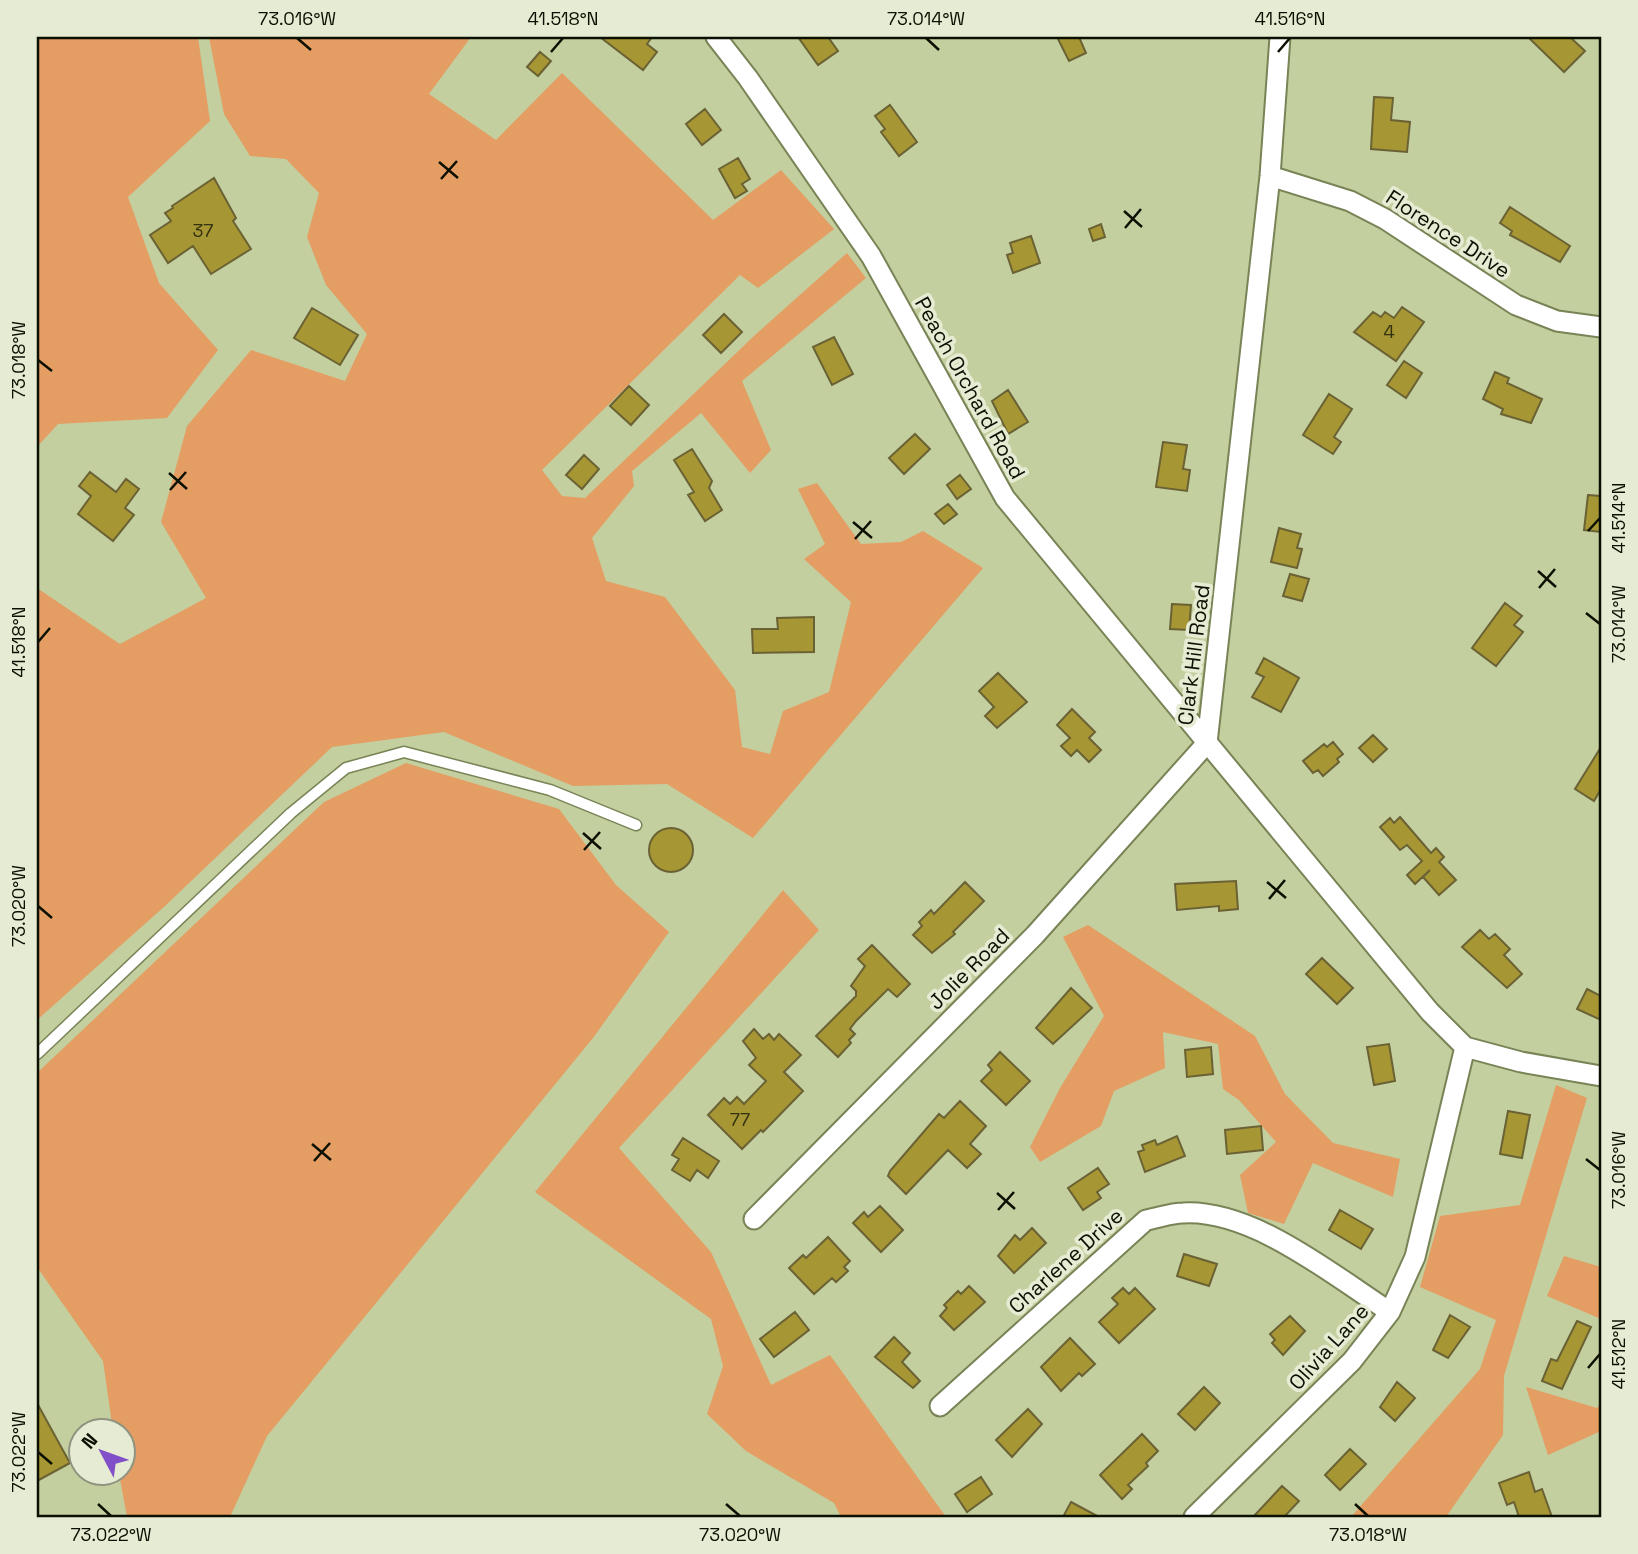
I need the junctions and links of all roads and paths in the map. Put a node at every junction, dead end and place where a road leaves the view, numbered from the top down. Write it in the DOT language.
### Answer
graph roads {
  1 [pos="716,37"];
  2 [pos="1280,37"];
  3 [pos="1270,176"];
  4 [pos="1601,327"];
  5 [pos="1207,743"];
  6 [pos="636,825"];
  7 [pos="1465,1046"];
  8 [pos="37,1055"];
  9 [pos="1601,1076"];
  10 [pos="754,1219"];
  11 [pos="1390,1312"];
  12 [pos="940,1406"];
  13 [pos="1194,1517"];
  1 -- 5 [label="street, Peach Orchard Road"];
  2 -- 3 [label="street, Clark Hill Road"];
  3 -- 4 [label="street, Florence Drive"];
  3 -- 5 [label="street, Clark Hill Road"];
  5 -- 7 [label="street, Clark Hill Road"];
  5 -- 10 [label="street, Jolie Road"];
  6 -- 8 [label="lane"];
  7 -- 9 [label="street, Clark Hill Road"];
  7 -- 11 [label="street, Olivia Lane"];
  11 -- 12 [label="street, Charlene Drive"];
  11 -- 13 [label="street, Olivia Lane"];
}
